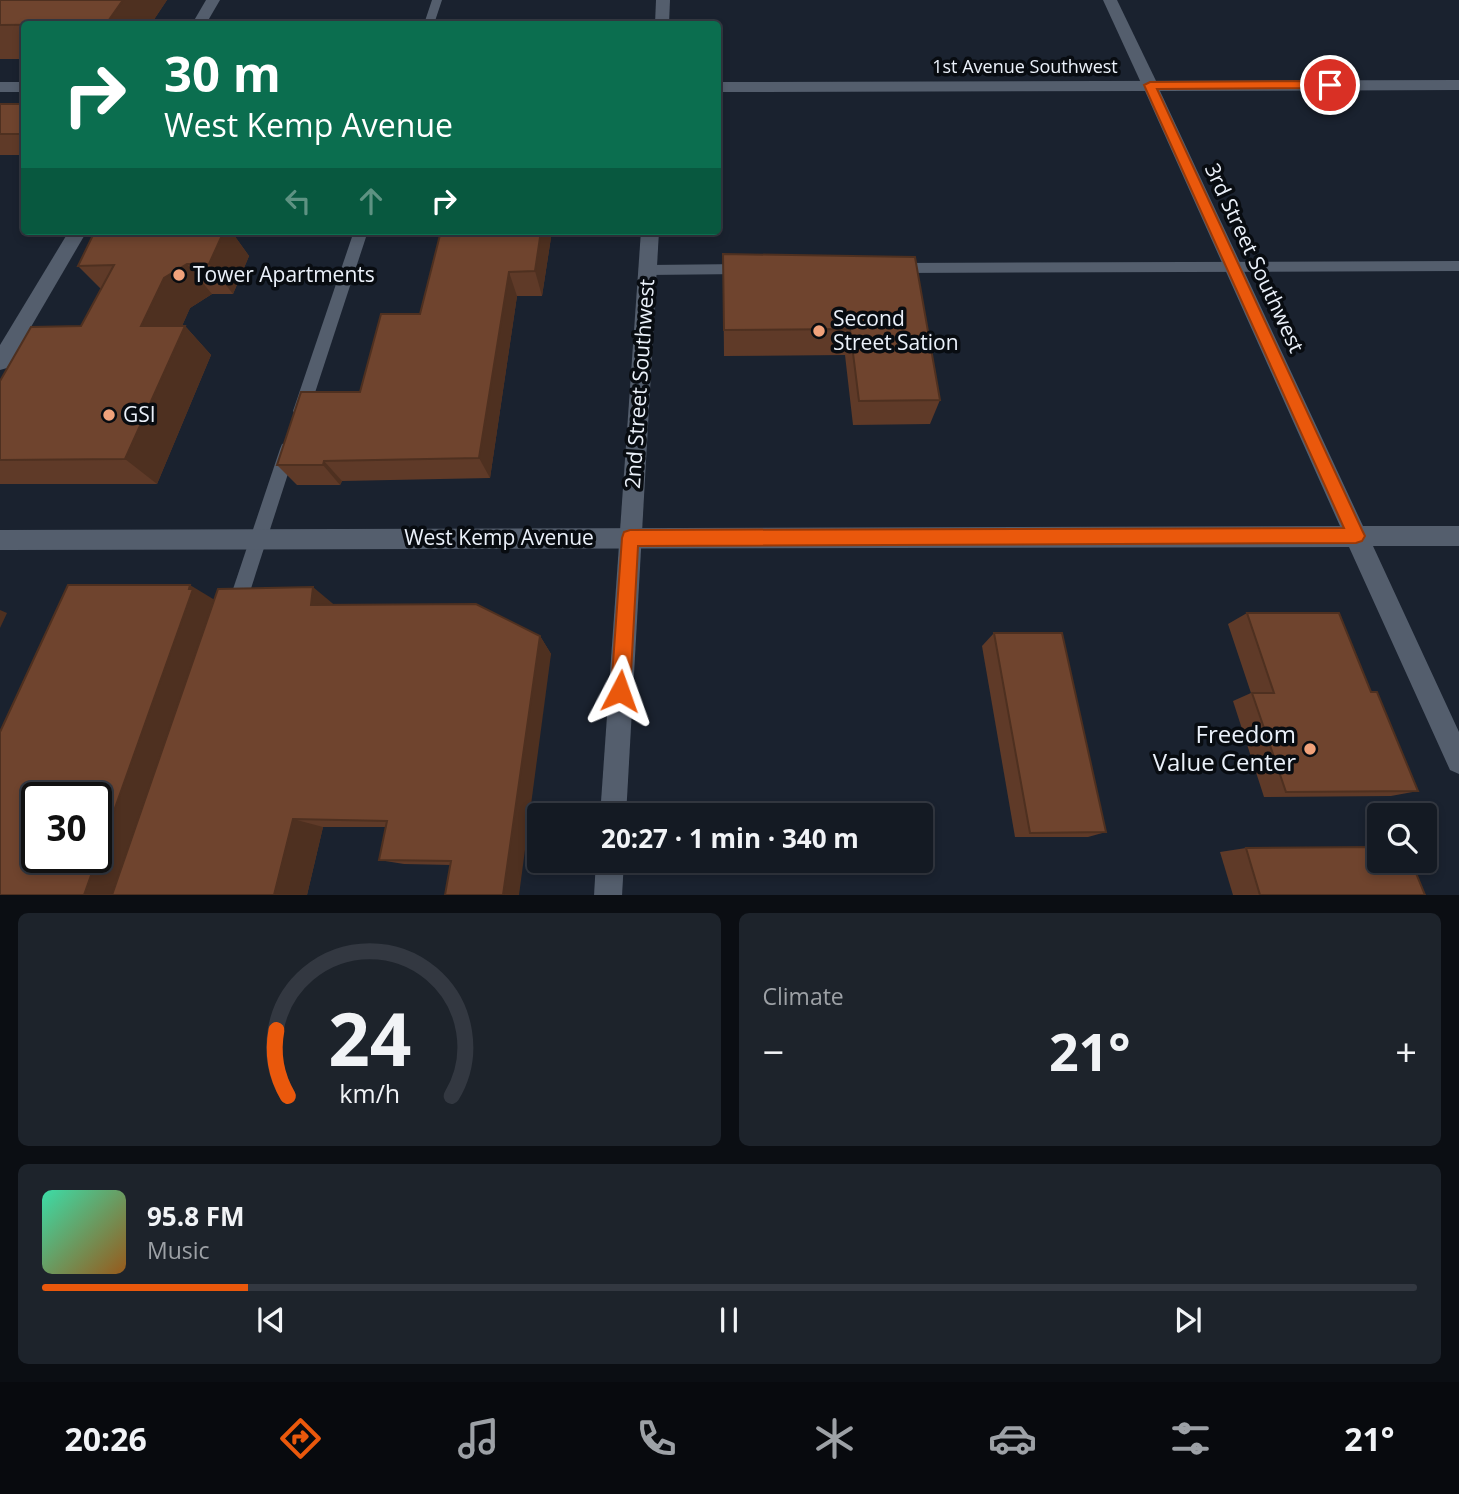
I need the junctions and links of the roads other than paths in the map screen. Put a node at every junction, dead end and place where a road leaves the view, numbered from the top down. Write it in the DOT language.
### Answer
graph roads {
  1 [pos="213,0"];
  2 [pos="437,0"];
  3 [pos="663,0"];
  4 [pos="1110,0"];
  5 [pos="201,21"];
  6 [pos="430,21"];
  7 [pos="662,21"];
  8 [pos="1150,85"];
  9 [pos="1459,85"];
  10 [pos="0,87"];
  11 [pos="21,87"];
  12 [pos="721,87"];
  13 [pos="76,235"];
  14 [pos="360,235"];
  15 [pos="650,235"];
  16 [pos="1232,266"];
  17 [pos="1459,266"];
  18 [pos="888,268"];
  19 [pos="764,269"];
  20 [pos="648,270"];
  21 [pos="0,362"];
  22 [pos="1356,536"];
  23 [pos="1459,536"];
  24 [pos="630,538"];
  25 [pos="258,539"];
  26 [pos="0,540"];
  27 [pos="228,632"];
  28 [pos="1459,761"];
  29 [pos="613,803"];
  30 [pos="609,873"];
  31 [pos="608,895"];
  1 -- 5 [label="street"];
  2 -- 6 [label="lane"];
  3 -- 7 [label="street"];
  4 -- 8 [label="street, 3rd Street Southwest"];
  8 -- 9 [label="street, 1st Avenue Southwest"];
  8 -- 12 [label="street, 1st Avenue Southwest"];
  8 -- 16 [label="street, 3rd Street Southwest"];
  10 -- 11 [label="street"];
  13 -- 21 [label="street"];
  14 -- 25 [label="lane"];
  15 -- 20 [label="street, 2nd Street Southwest"];
  16 -- 17 [label="lane"];
  16 -- 18 [label="lane"];
  16 -- 22 [label="street, 3rd Street Southwest"];
  19 -- 20 [label="lane"];
  20 -- 24 [label="street, 2nd Street Southwest"];
  22 -- 23 [label="street, West Kemp Avenue"];
  22 -- 24 [label="street, West Kemp Avenue"];
  22 -- 28 [label="street, 3rd Street Southwest"];
  24 -- 25 [label="street, West Kemp Avenue"];
  24 -- 29 [label="street, 2nd Street Southwest"];
  25 -- 26 [label="street, West Kemp Avenue"];
  25 -- 27 [label="lane"];
  30 -- 31 [label="street"];
}
